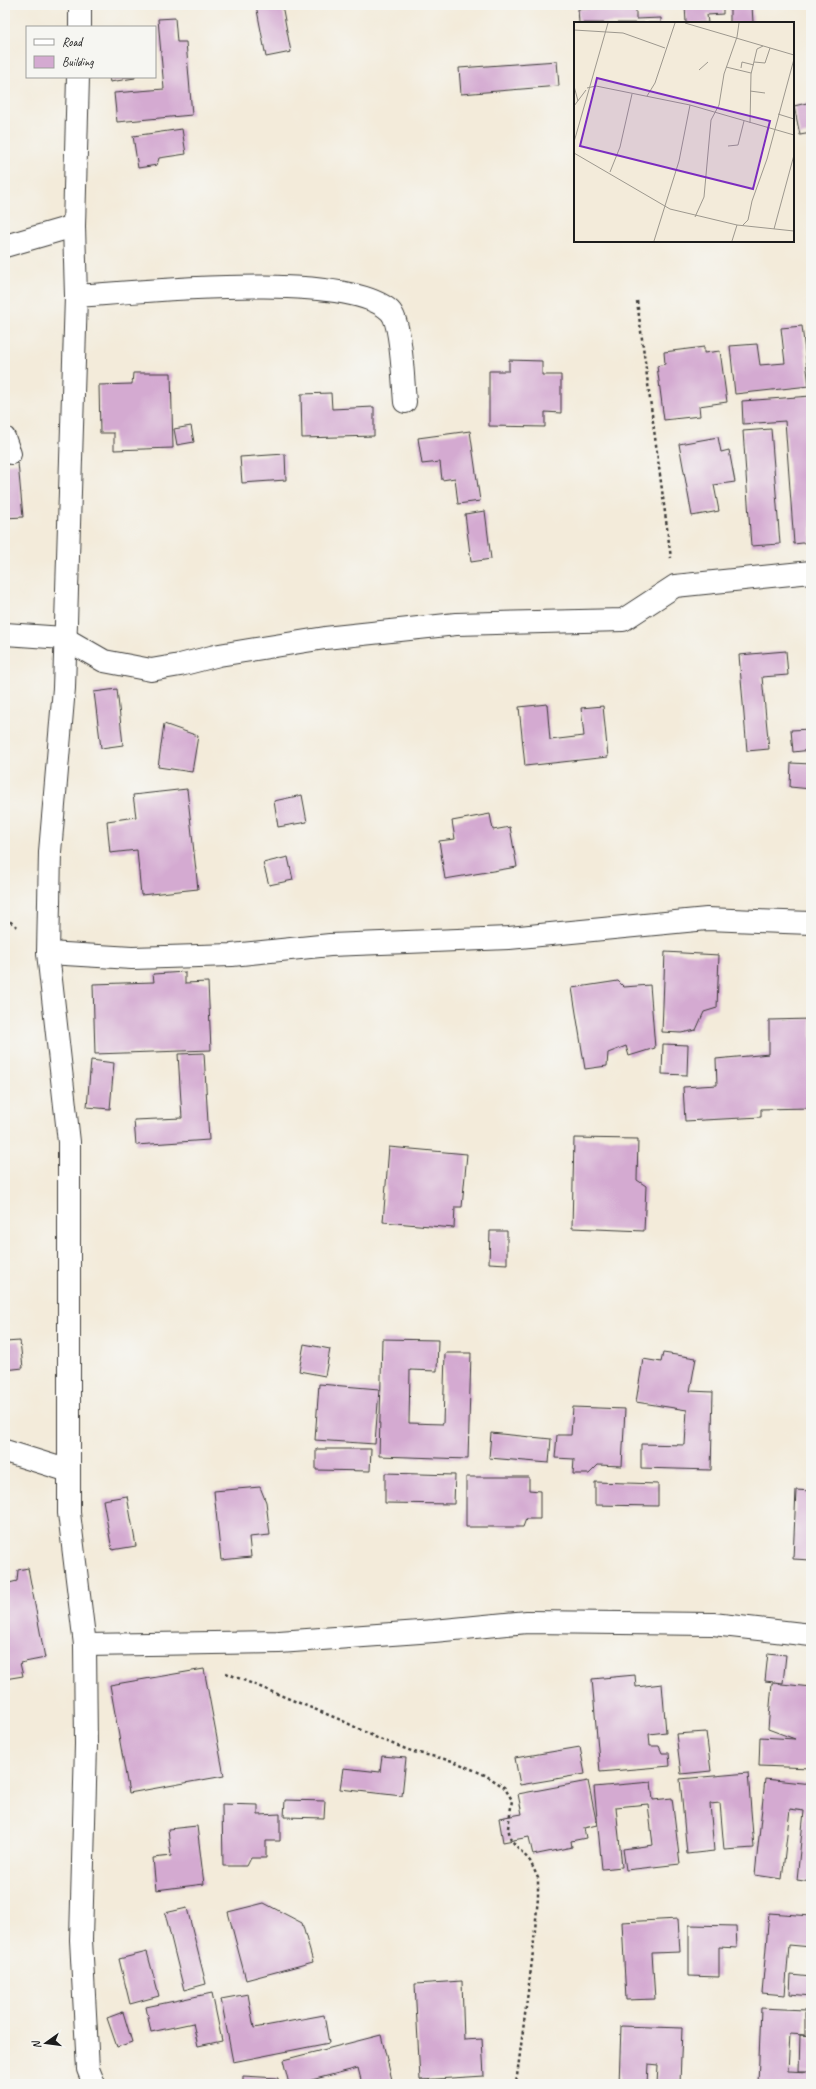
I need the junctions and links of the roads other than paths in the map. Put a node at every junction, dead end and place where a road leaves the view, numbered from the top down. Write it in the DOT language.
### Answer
graph roads {
  1 [pos="80,5"];
  2 [pos="80,26"];
  3 [pos="78,78"];
  4 [pos="74,226"];
  5 [pos="5,246"];
  6 [pos="76,296"];
  7 [pos="405,402"];
  8 [pos="811,572"];
  9 [pos="5,634"];
  10 [pos="64,638"];
  11 [pos="811,923"];
  12 [pos="48,953"];
  13 [pos="5,1451"];
  14 [pos="69,1471"];
  15 [pos="811,1635"];
  16 [pos="85,1645"];
  17 [pos="94,2084"];
  1 -- 2 [label="street"];
  3 -- 4 [label="street"];
  4 -- 5 [label="street"];
  4 -- 6 [label="street"];
  6 -- 7 [label="street"];
  6 -- 10 [label="street"];
  8 -- 10 [label="street"];
  9 -- 10 [label="street"];
  10 -- 12 [label="street"];
  11 -- 12 [label="street"];
  12 -- 14 [label="street"];
  13 -- 14 [label="street"];
  14 -- 16 [label="street"];
  15 -- 16 [label="street"];
  16 -- 17 [label="street"];
}
